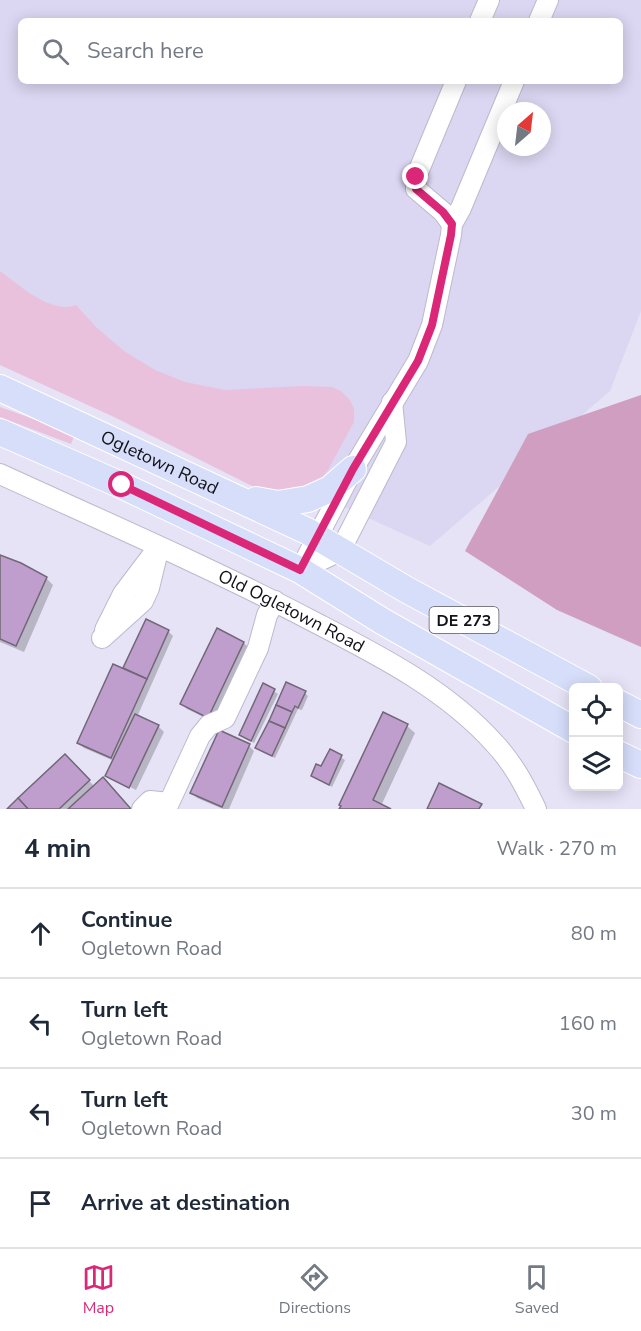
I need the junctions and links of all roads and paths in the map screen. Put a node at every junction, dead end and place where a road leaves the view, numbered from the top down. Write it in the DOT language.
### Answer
graph roads {
  1 [pos="489,0"];
  2 [pos="548,0"];
  3 [pos="481,18"];
  4 [pos="540,18"];
  5 [pos="455,84"];
  6 [pos="513,84"];
  7 [pos="452,224"];
  8 [pos="0,388"];
  9 [pos="392,402"];
  10 [pos="0,432"];
  11 [pos="353,469"];
  12 [pos="0,474"];
  13 [pos="227,494"];
  14 [pos="317,537"];
  15 [pos="340,551"];
  16 [pos="300,570"];
  17 [pos="275,601"];
  18 [pos="581,683"];
  19 [pos="569,728"];
  20 [pos="623,756"];
  21 [pos="641,765"];
  22 [pos="142,809"];
  23 [pos="536,809"];
  1 -- 3 [label="street"];
  2 -- 4 [label="street"];
  5 -- 7 [label="street"];
  6 -- 7 [label="street"];
  7 -- 9 [label="street"];
  8 -- 13 [label="main road, Ogletown Road / DE 273"];
  9 -- 11 [label="street"];
  9 -- 15 [label="street"];
  10 -- 16 [label="main road, Ogletown Road / DE 273"];
  11 -- 13 [label="main road"];
  11 -- 14 [label="street"];
  12 -- 17 [label="street, Old Ogletown Road"];
  13 -- 14 [label="main road, Ogletown Road / DE 273"];
  14 -- 15 [label="main road, Ogletown Road / DE 273"];
  14 -- 16 [label="street"];
  15 -- 16 [label="street"];
  15 -- 18 [label="main road, Ogletown Road / DE 273"];
  16 -- 19 [label="main road, Ogletown Road / DE 273"];
  17 -- 22 [label="street"];
  17 -- 23 [label="street, Old Ogletown Road"];
  20 -- 21 [label="main road"];
}
